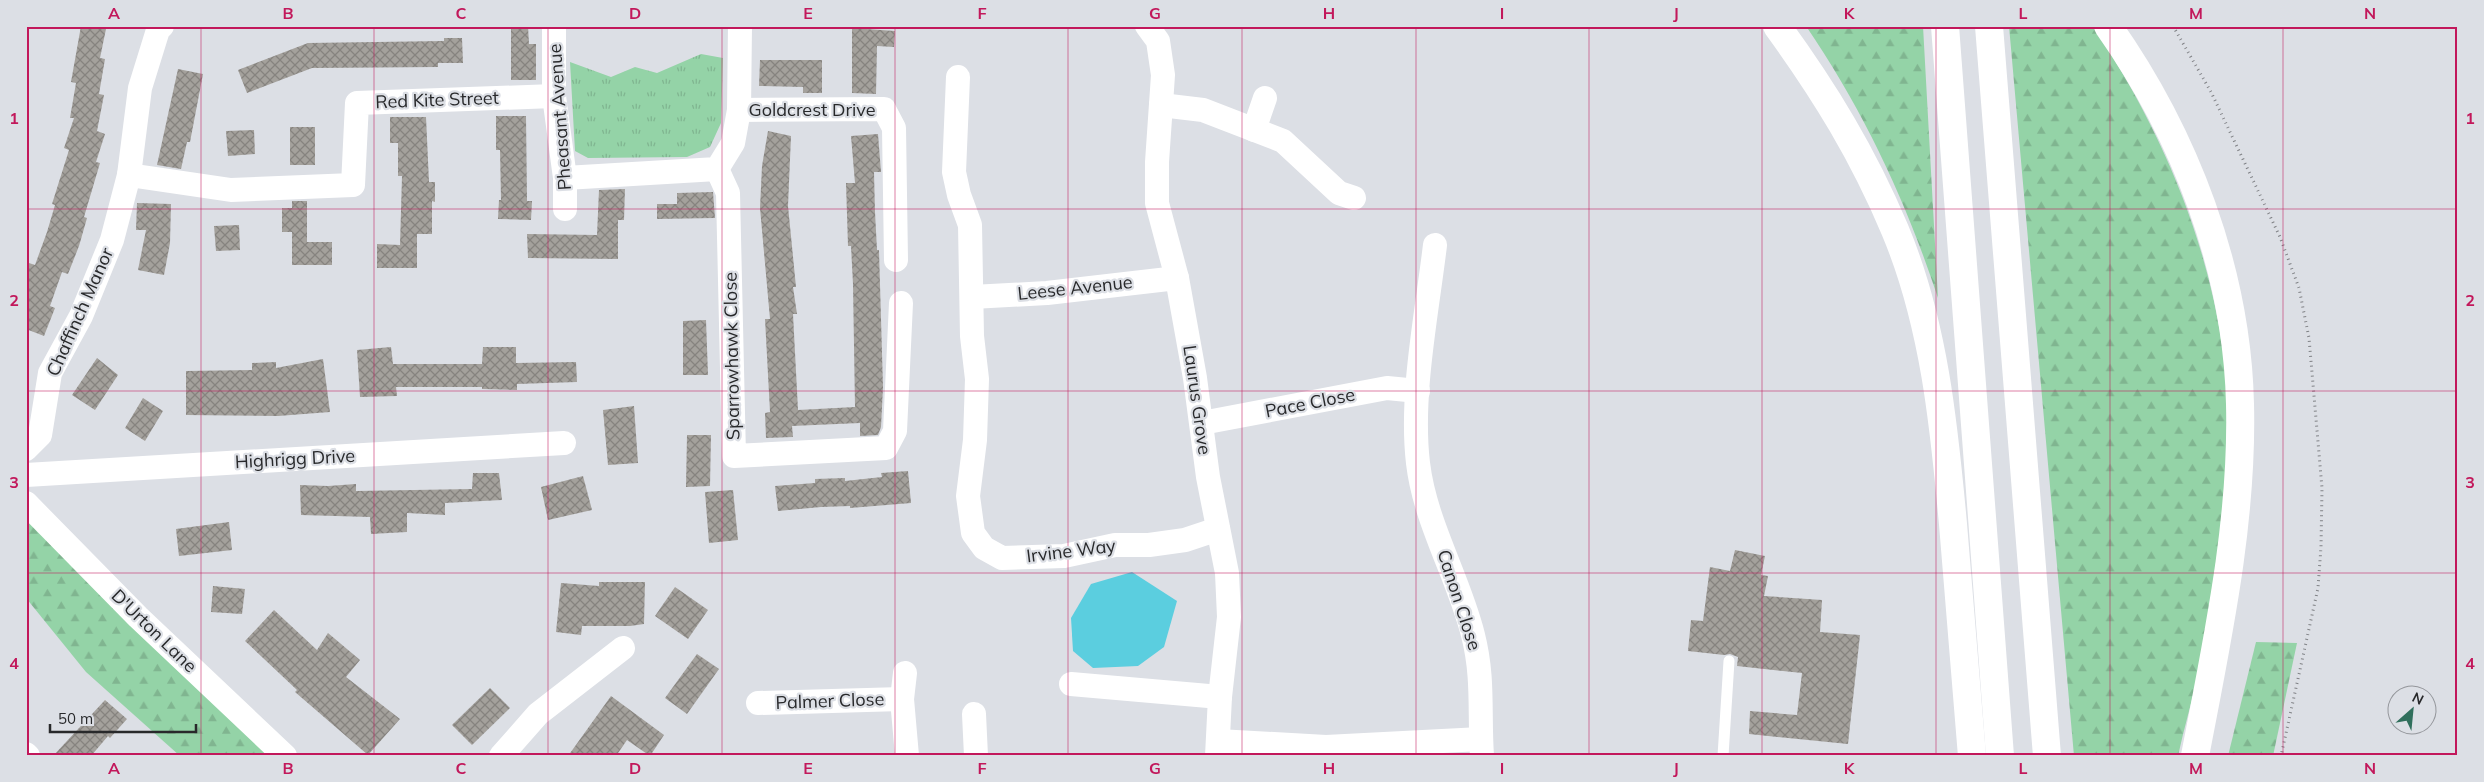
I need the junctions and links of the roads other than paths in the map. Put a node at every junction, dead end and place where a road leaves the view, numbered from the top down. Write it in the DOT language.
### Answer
graph roads {
  1 [pos="162,26"];
  2 [pos="554,26"];
  3 [pos="740,26"];
  4 [pos="1146,26"];
  5 [pos="1777,26"];
  6 [pos="1945,26"];
  7 [pos="1989,26"];
  8 [pos="2108,26"];
  9 [pos="958,78"];
  10 [pos="554,96"];
  11 [pos="1265,98"];
  12 [pos="1161,105"];
  13 [pos="739,110"];
  14 [pos="1254,130"];
  15 [pos="718,169"];
  16 [pos="129,175"];
  17 [pos="565,178"];
  18 [pos="1354,198"];
  19 [pos="565,208"];
  20 [pos="1436,245"];
  21 [pos="896,260"];
  22 [pos="1177,278"];
  23 [pos="972,297"];
  24 [pos="901,303"];
  25 [pos="1418,391"];
  26 [pos="1202,423"];
  27 [pos="564,443"];
  28 [pos="26,449"];
  29 [pos="26,475"];
  30 [pos="26,503"];
  31 [pos="1218,529"];
  32 [pos="623,648"];
  33 [pos="1729,660"];
  34 [pos="905,672"];
  35 [pos="1071,684"];
  36 [pos="1220,697"];
  37 [pos="902,699"];
  38 [pos="758,703"];
  39 [pos="974,714"];
  40 [pos="1481,747"];
  41 [pos="1217,748"];
  42 [pos="285,756"];
  43 [pos="501,756"];
  44 [pos="907,756"];
  45 [pos="976,756"];
  46 [pos="1723,756"];
  47 [pos="1972,756"];
  48 [pos="2000,756"];
  49 [pos="2047,756"];
  50 [pos="2194,756"];
  1 -- 16 [label="street, Chaffinch Manor"];
  2 -- 10 [label="street, Pheasant Avenue"];
  3 -- 13 [label="street, Goldcrest Drive"];
  4 -- 12 [label="street, Laurus Grove"];
  5 -- 47 [label="highway"];
  6 -- 48 [label="highway"];
  7 -- 49 [label="highway"];
  8 -- 50 [label="highway"];
  9 -- 23 [label="street"];
  10 -- 16 [label="street, Red Kite Street"];
  10 -- 17 [label="street, Pheasant Avenue"];
  11 -- 14 [label="street"];
  12 -- 14 [label="street"];
  12 -- 22 [label="street, Laurus Grove"];
  13 -- 15 [label="street, Goldcrest Drive"];
  13 -- 21 [label="street, Goldcrest Drive"];
  14 -- 18 [label="street"];
  15 -- 17 [label="street"];
  15 -- 24 [label="street, Sparrowhawk Close"];
  16 -- 28 [label="street, Chaffinch Manor"];
  17 -- 19 [label="street, Pheasant Avenue"];
  20 -- 25 [label="street"];
  22 -- 23 [label="street, Leese Avenue"];
  22 -- 26 [label="street, Laurus Grove"];
  23 -- 31 [label="street, Irvine Way"];
  25 -- 26 [label="street, Pace Close"];
  25 -- 40 [label="street, Canon Close"];
  26 -- 31 [label="street, Laurus Grove"];
  27 -- 29 [label="street, Highrigg Drive"];
  30 -- 42 [label="street, D'Urton Lane"];
  31 -- 36 [label="street, Laurus Grove"];
  32 -- 43 [label="street"];
  33 -- 46 [label="lane"];
  34 -- 37 [label="street"];
  35 -- 36 [label="street"];
  36 -- 41 [label="street, Laurus Grove"];
  37 -- 38 [label="street, Palmer Close"];
  37 -- 44 [label="street"];
  39 -- 45 [label="street"];
  40 -- 41 [label="street, Canon Close"];
}
